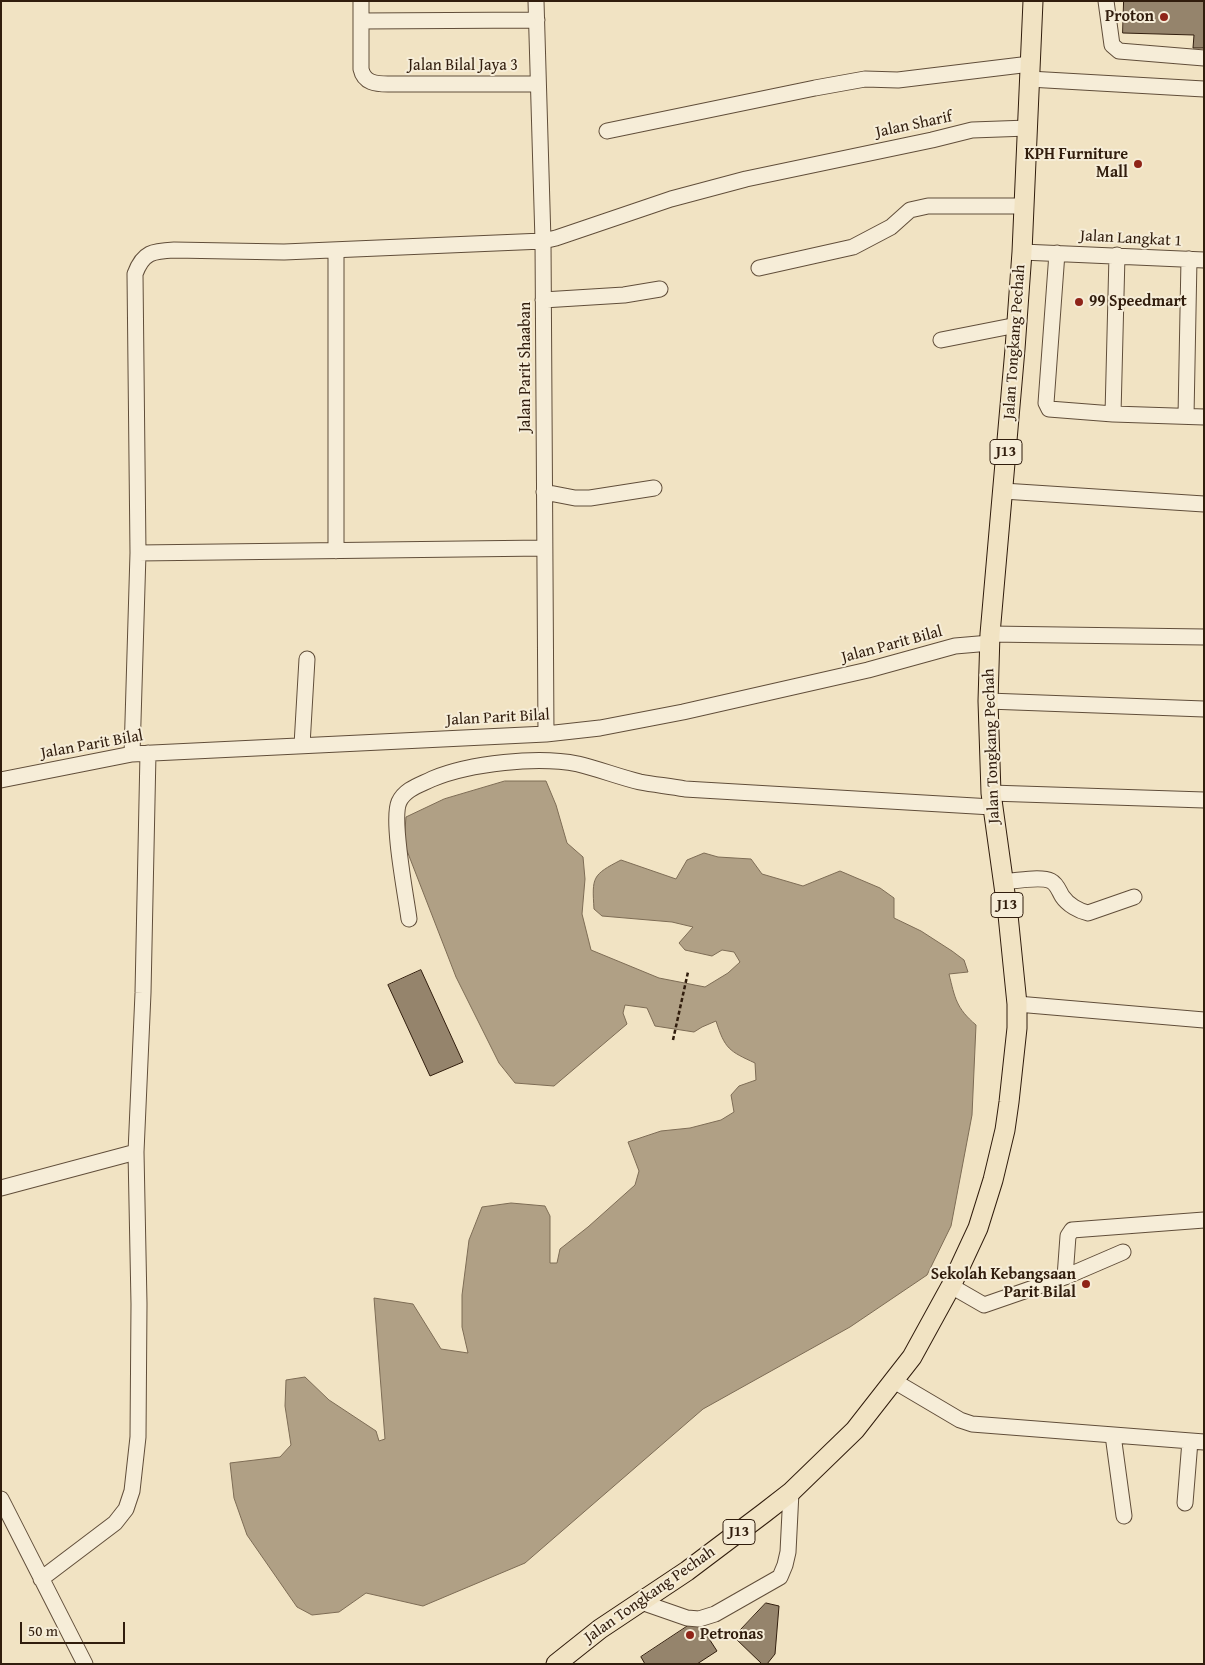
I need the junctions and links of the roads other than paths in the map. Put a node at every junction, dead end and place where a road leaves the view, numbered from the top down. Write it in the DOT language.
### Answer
graph roads {
  1 [pos="361,1"];
  2 [pos="536,1"];
  3 [pos="1033,1"];
  4 [pos="1106,1"];
  5 [pos="537,20"];
  6 [pos="361,21"];
  7 [pos="1204,58"];
  8 [pos="1030,71"];
  9 [pos="538,84"];
  10 [pos="1204,89"];
  11 [pos="1028,128"];
  12 [pos="607,131"];
  13 [pos="1024,206"];
  14 [pos="550,240"];
  15 [pos="336,250"];
  16 [pos="1042,253"];
  17 [pos="1117,255"];
  18 [pos="1196,260"];
  19 [pos="759,268"];
  20 [pos="660,289"];
  21 [pos="551,300"];
  22 [pos="1017,325"];
  23 [pos="941,340"];
  24 [pos="1113,414"];
  25 [pos="1186,416"];
  26 [pos="1204,417"];
  27 [pos="654,488"];
  28 [pos="1002,491"];
  29 [pos="551,493"];
  30 [pos="1204,504"];
  31 [pos="544,548"];
  32 [pos="336,551"];
  33 [pos="138,553"];
  34 [pos="1204,637"];
  35 [pos="990,639"];
  36 [pos="307,659"];
  37 [pos="988,702"];
  38 [pos="1204,709"];
  39 [pos="546,734"];
  40 [pos="302,745"];
  41 [pos="148,753"];
  42 [pos="132,754"];
  43 [pos="1,780"];
  44 [pos="991,800"];
  45 [pos="1204,800"];
  46 [pos="1003,882"];
  47 [pos="1134,897"];
  48 [pos="409,919"];
  49 [pos="1017,1004"];
  50 [pos="1204,1020"];
  51 [pos="136,1152"];
  52 [pos="1,1188"];
  53 [pos="1204,1220"];
  54 [pos="1123,1252"];
  55 [pos="1065,1277"];
  56 [pos="951,1286"];
  57 [pos="894,1380"];
  58 [pos="1113,1435"];
  59 [pos="1197,1441"];
  60 [pos="791,1492"];
  61 [pos="1,1499"];
  62 [pos="1184,1503"];
  63 [pos="1124,1516"];
  64 [pos="41,1579"];
  65 [pos="641,1602"];
  66 [pos="561,1662"];
  67 [pos="85,1664"];
  1 -- 6 [label="street"];
  2 -- 5 [label="street, Jalan Parit Shaaban"];
  3 -- 8 [label="main road, Jalan Tongkang Pechah / J13"];
  4 -- 7 [label="street"];
  5 -- 6 [label="street"];
  5 -- 9 [label="street, Jalan Parit Shaaban"];
  6 -- 9 [label="street, Jalan Bilal Jaya 3"];
  8 -- 10 [label="street"];
  8 -- 11 [label="main road, Jalan Tongkang Pechah / J13"];
  8 -- 12 [label="street"];
  9 -- 14 [label="street, Jalan Parit Shaaban"];
  11 -- 13 [label="main road, Jalan Tongkang Pechah / J13"];
  11 -- 14 [label="street, Jalan Sharif"];
  13 -- 16 [label="main road, Jalan Tongkang Pechah / J13"];
  13 -- 19 [label="street"];
  14 -- 15 [label="street, Jalan Sharif"];
  14 -- 21 [label="street, Jalan Parit Shaaban"];
  15 -- 32 [label="street"];
  15 -- 33 [label="street, Jalan Sharif"];
  16 -- 17 [label="street, Jalan Langkat 1"];
  16 -- 22 [label="main road, Jalan Tongkang Pechah / J13"];
  16 -- 24 [label="street, Jalan Langkat 1"];
  17 -- 18 [label="street, Jalan Langkat 1"];
  17 -- 24 [label="street"];
  18 -- 25 [label="street"];
  20 -- 21 [label="street"];
  21 -- 29 [label="street, Jalan Parit Shaaban"];
  22 -- 23 [label="street"];
  22 -- 28 [label="main road, Jalan Tongkang Pechah / J13"];
  24 -- 25 [label="street"];
  25 -- 26 [label="street"];
  27 -- 29 [label="street"];
  28 -- 30 [label="street"];
  28 -- 35 [label="main road, Jalan Tongkang Pechah / J13"];
  29 -- 31 [label="street, Jalan Parit Shaaban"];
  31 -- 32 [label="street"];
  31 -- 39 [label="street, Jalan Parit Shaaban"];
  32 -- 33 [label="street"];
  33 -- 42 [label="street, Jalan Sharif"];
  34 -- 35 [label="street, Jalan Parit Bilal"];
  35 -- 37 [label="main road, Jalan Tongkang Pechah / J13"];
  35 -- 39 [label="street, Jalan Parit Bilal"];
  36 -- 40 [label="street"];
  37 -- 38 [label="street"];
  37 -- 44 [label="main road, Jalan Tongkang Pechah / J13"];
  39 -- 40 [label="street, Jalan Parit Bilal"];
  40 -- 41 [label="street, Jalan Parit Bilal"];
  41 -- 42 [label="street, Jalan Parit Bilal"];
  41 -- 51 [label="street"];
  42 -- 43 [label="street, Jalan Parit Bilal"];
  44 -- 45 [label="street"];
  44 -- 46 [label="main road, Jalan Tongkang Pechah / J13"];
  44 -- 48 [label="street"];
  46 -- 47 [label="street"];
  46 -- 49 [label="main road, Jalan Tongkang Pechah / J13"];
  49 -- 50 [label="street"];
  49 -- 56 [label="main road, Jalan Tongkang Pechah / J13"];
  51 -- 52 [label="street"];
  51 -- 64 [label="street"];
  53 -- 55 [label="street"];
  54 -- 55 [label="street"];
  55 -- 56 [label="street"];
  56 -- 57 [label="main road, Jalan Tongkang Pechah / J13"];
  57 -- 58 [label="street"];
  57 -- 60 [label="main road, Jalan Tongkang Pechah / J13"];
  58 -- 59 [label="street"];
  58 -- 63 [label="street"];
  59 -- 62 [label="street"];
  60 -- 65 [label="main road, Jalan Tongkang Pechah / J13"];
  60 -- 65 [label="street"];
  61 -- 64 [label="street"];
  64 -- 67 [label="street"];
  65 -- 66 [label="main road, Jalan Tongkang Pechah / J13"];
}
